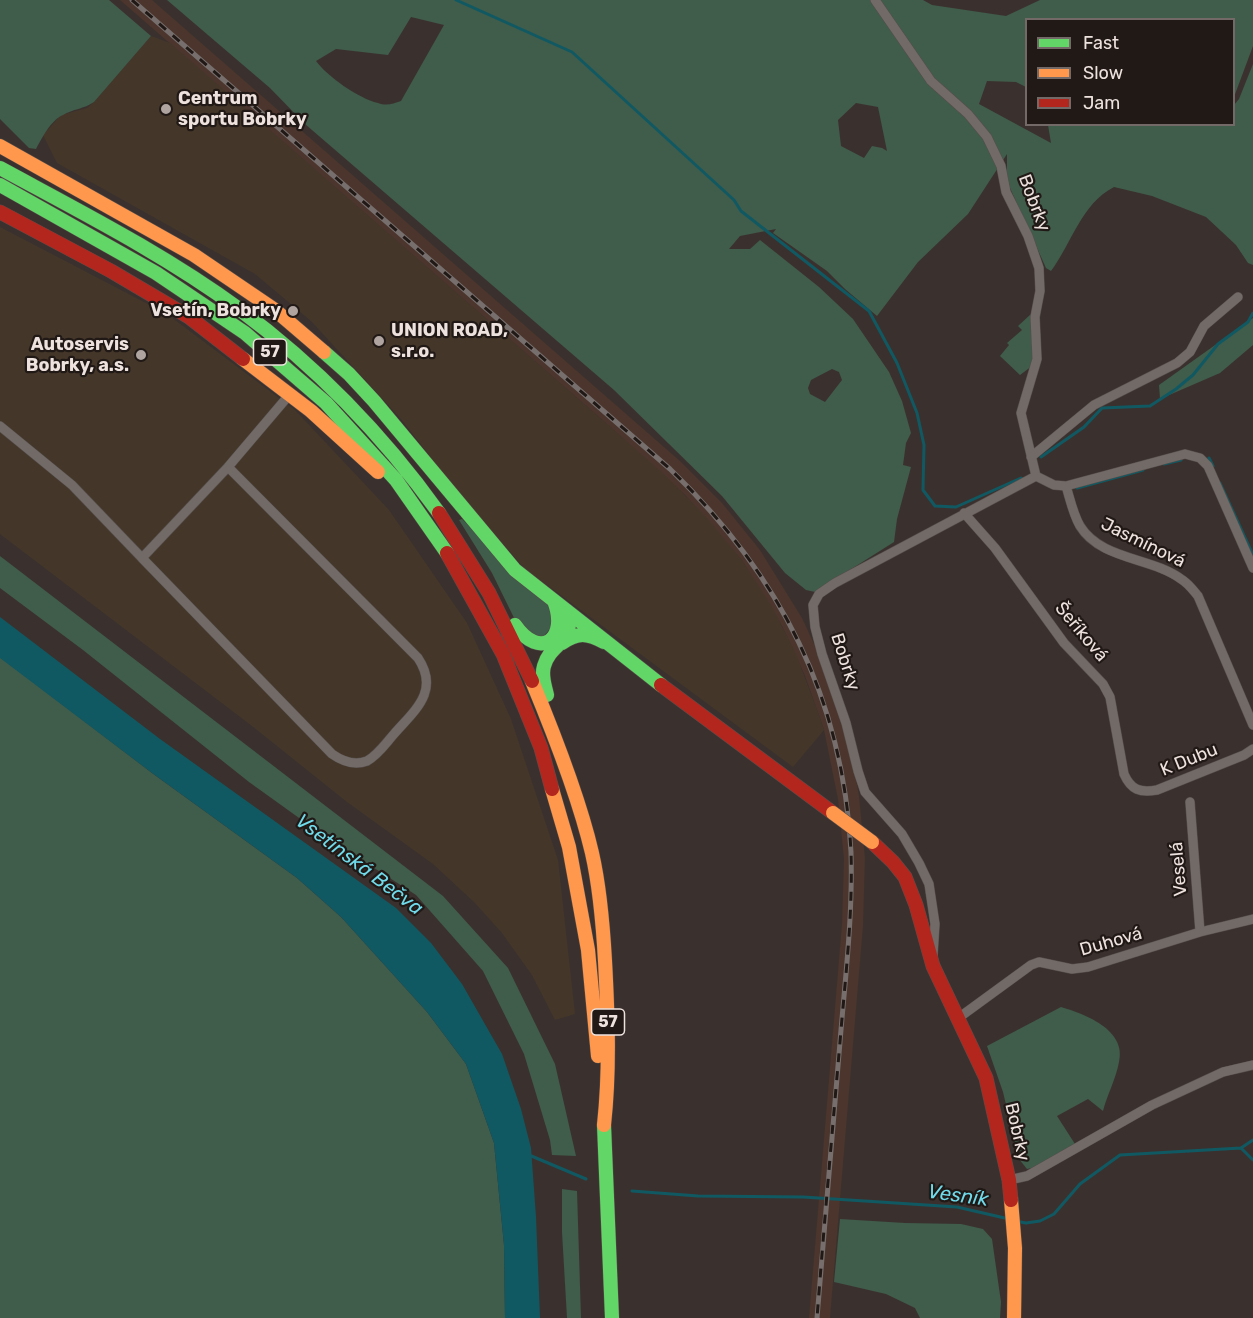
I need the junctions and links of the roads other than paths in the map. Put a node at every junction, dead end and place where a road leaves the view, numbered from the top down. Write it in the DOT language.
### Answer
graph roads {
  1 [pos="876,0"];
  2 [pos="0,146"];
  3 [pos="0,168"];
  4 [pos="0,185"];
  5 [pos="0,212"];
  6 [pos="1238,297"];
  7 [pos="290,394"];
  8 [pos="0,426"];
  9 [pos="1031,457"];
  10 [pos="228,467"];
  11 [pos="1036,476"];
  12 [pos="1066,486"];
  13 [pos="964,513"];
  14 [pos="465,550"];
  15 [pos="142,558"];
  16 [pos="1253,568"];
  17 [pos="473,594"];
  18 [pos="570,621"];
  19 [pos="604,642"];
  20 [pos="559,645"];
  21 [pos="1253,725"];
  22 [pos="1253,749"];
  23 [pos="1134,789"];
  24 [pos="1190,802"];
  25 [pos="584,826"];
  26 [pos="1253,919"];
  27 [pos="1200,932"];
  28 [pos="933,966"];
  29 [pos="957,1018"];
  30 [pos="1253,1065"];
  31 [pos="604,1125"];
  32 [pos="1010,1180"];
  33 [pos="612,1318"];
  34 [pos="1014,1318"];
  1 -- 9 [label="street, Bobrky"];
  2 -- 18 [label="main road"];
  3 -- 14 [label="main road, 57"];
  4 -- 17 [label="main road, 57"];
  5 -- 7 [label="main road"];
  6 -- 9 [label="street"];
  7 -- 10 [label="street"];
  7 -- 17 [label="main road"];
  8 -- 15 [label="street"];
  9 -- 11 [label="street, Bobrky"];
  10 -- 15 [label="street"];
  10 -- 15 [label="street"];
  11 -- 12 [label="street"];
  11 -- 13 [label="street, Bobrky"];
  12 -- 16 [label="street"];
  12 -- 21 [label="street, Jasmínová"];
  13 -- 23 [label="street, Šeříková"];
  13 -- 28 [label="street, Bobrky"];
  14 -- 18 [label="main road"];
  14 -- 25 [label="main road, 57"];
  17 -- 31 [label="main road, 57"];
  18 -- 19 [label="main road, Bobrky"];
  18 -- 20 [label="main road"];
  19 -- 20 [label="main road"];
  19 -- 28 [label="main road, Bobrky, bridge"];
  20 -- 25 [label="main road"];
  22 -- 23 [label="street, K Dubu"];
  24 -- 27 [label="street, Veselá"];
  25 -- 31 [label="main road, 57"];
  26 -- 27 [label="street, Duhová"];
  27 -- 29 [label="street, Duhová"];
  28 -- 29 [label="main road, Bobrky"];
  29 -- 32 [label="main road, Bobrky"];
  30 -- 32 [label="street"];
  31 -- 33 [label="main road, 57"];
  32 -- 34 [label="main road, Bobrky"];
}
